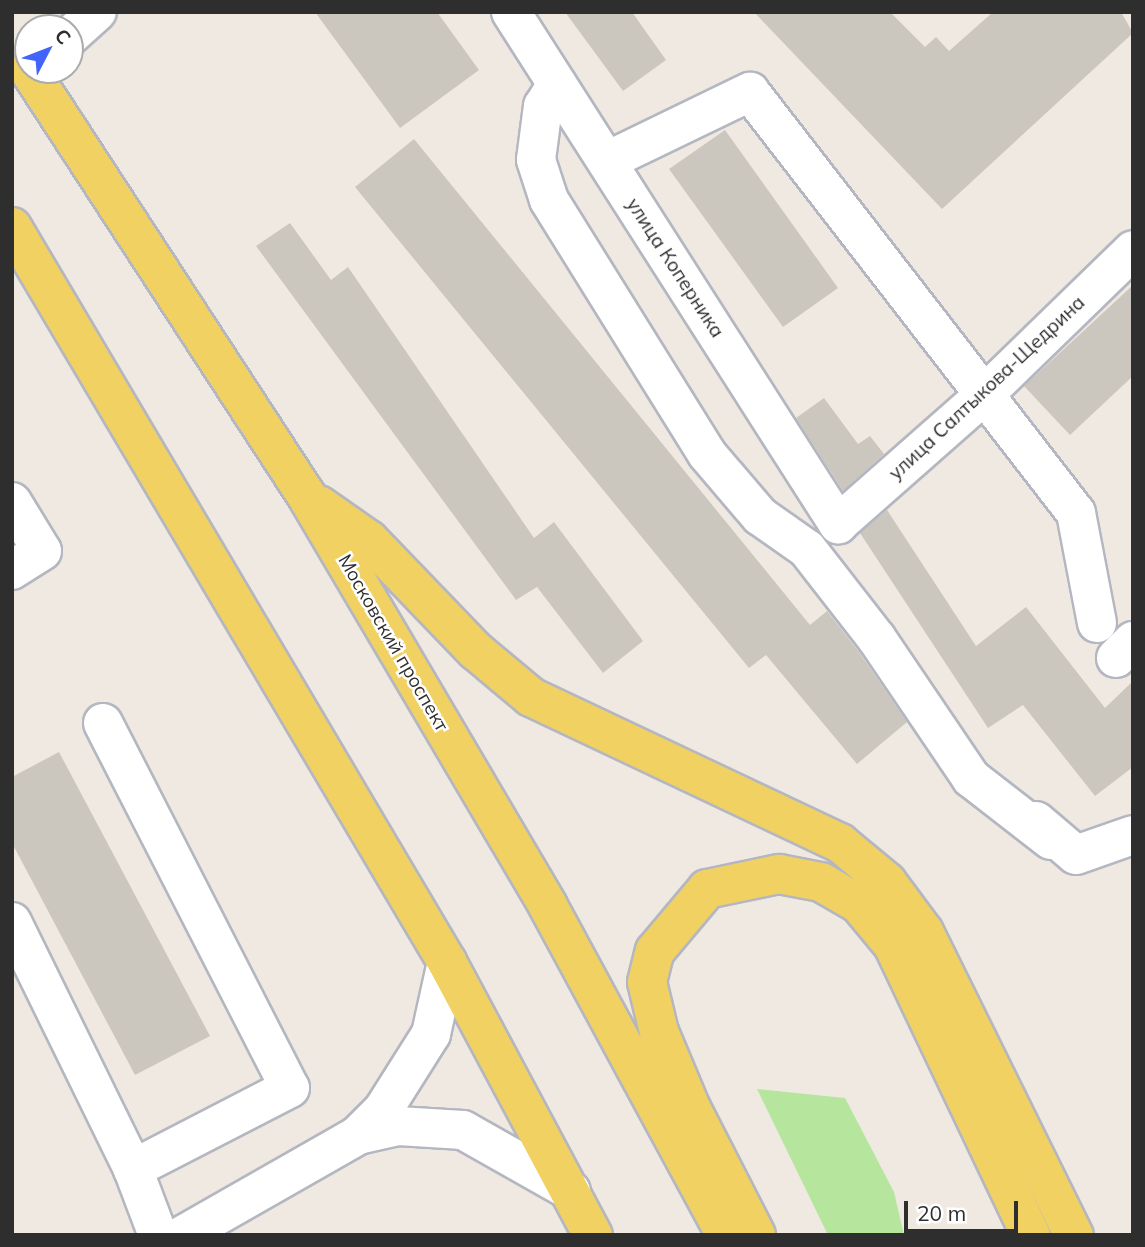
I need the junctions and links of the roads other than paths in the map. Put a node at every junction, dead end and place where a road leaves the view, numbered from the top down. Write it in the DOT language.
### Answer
graph roads {
  1 [pos="511,12"];
  2 [pos="39,84"];
  3 [pos="557,84"];
  4 [pos="607,161"];
  5 [pos="12,227"];
  6 [pos="1133,250"];
  7 [pos="984,396"];
  8 [pos="308,498"];
  9 [pos="12,502"];
  10 [pos="838,524"];
  11 [pos="12,570"];
  12 [pos="1097,623"];
  13 [pos="103,723"];
  14 [pos="1000,778"];
  15 [pos="1133,835"];
  16 [pos="1051,839"];
  17 [pos="12,922"];
  18 [pos="447,962"];
  19 [pos="358,1135"];
  20 [pos="133,1169"];
  21 [pos="570,1191"];
  22 [pos="158,1235"];
  23 [pos="183,1235"];
  24 [pos="593,1235"];
  25 [pos="726,1235"];
  26 [pos="756,1235"];
  27 [pos="1031,1235"];
  28 [pos="1074,1235"];
  1 -- 3 [label="street, улица Коперника"];
  2 -- 8 [label="main road, Московский проспект"];
  3 -- 4 [label="street, улица Коперника"];
  3 -- 16 [label="street"];
  4 -- 7 [label="street"];
  4 -- 10 [label="street, улица Коперника"];
  5 -- 18 [label="main road"];
  6 -- 7 [label="street, улица Салтыкова-Щедрина"];
  7 -- 10 [label="street, улица Салтыкова-Щедрина"];
  7 -- 12 [label="street"];
  8 -- 25 [label="main road, Московский проспект"];
  8 -- 28 [label="main road"];
  9 -- 11 [label="street"];
  13 -- 20 [label="street"];
  14 -- 16 [label="street"];
  15 -- 16 [label="street"];
  17 -- 20 [label="street"];
  18 -- 19 [label="street"];
  18 -- 21 [label="main road"];
  19 -- 21 [label="street"];
  19 -- 23 [label="street"];
  20 -- 22 [label="street"];
  21 -- 24 [label="main road"];
  26 -- 27 [label="main road"];
}
